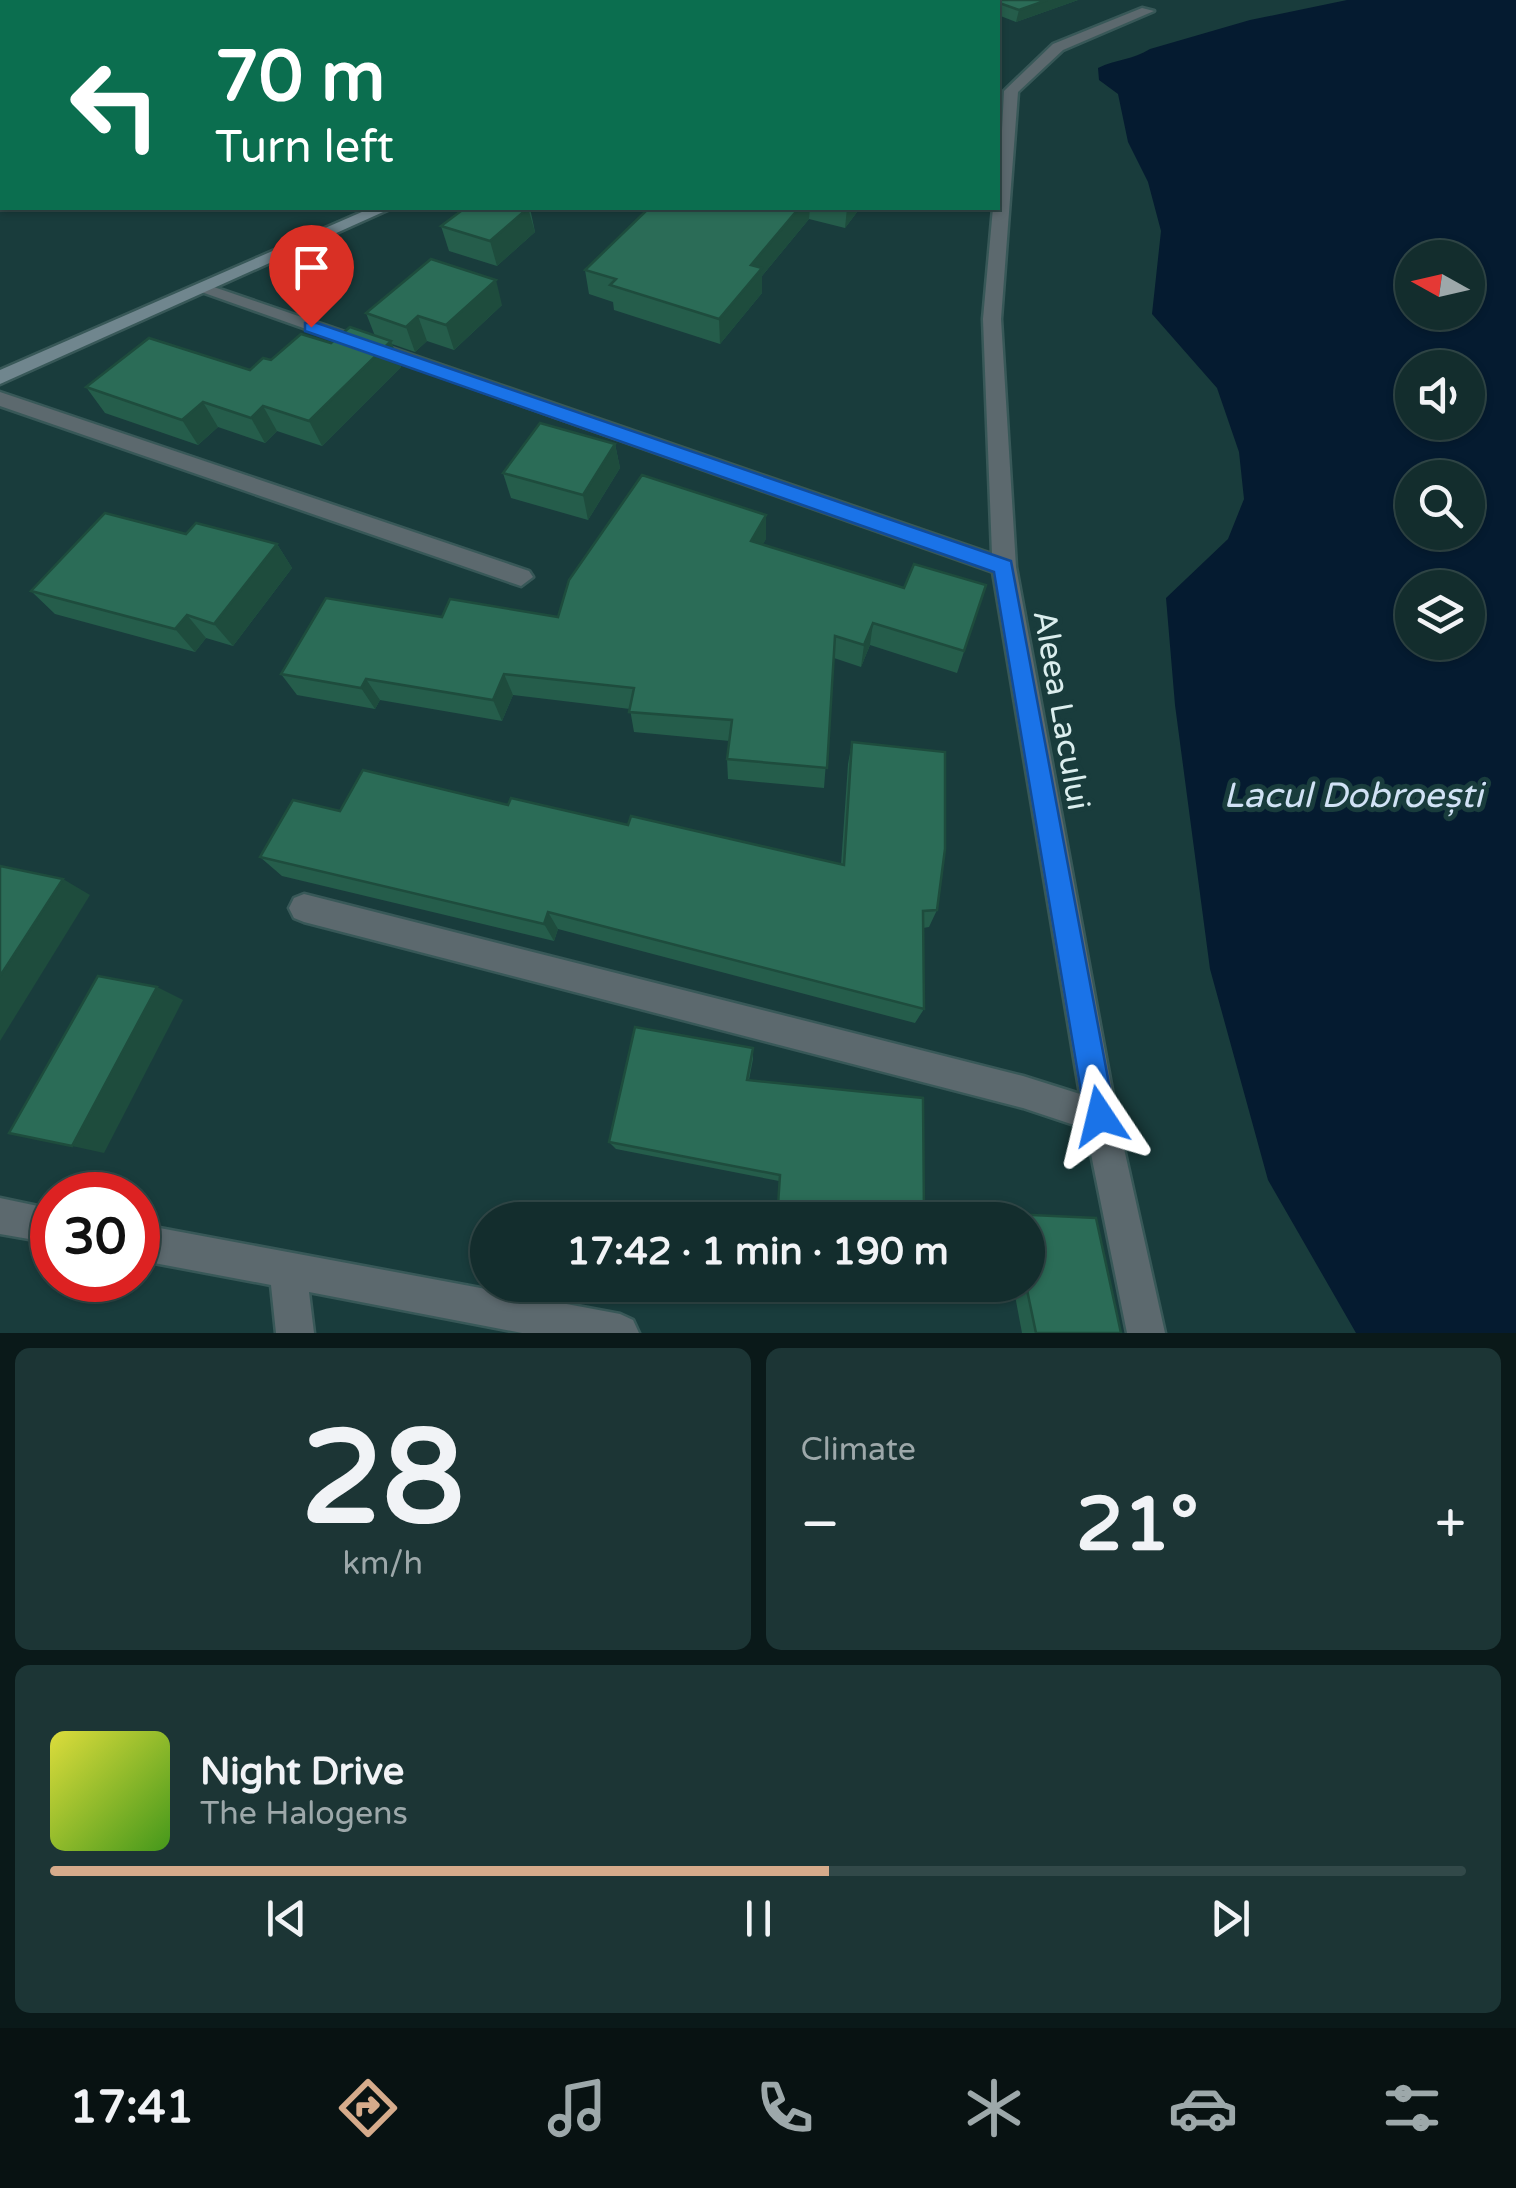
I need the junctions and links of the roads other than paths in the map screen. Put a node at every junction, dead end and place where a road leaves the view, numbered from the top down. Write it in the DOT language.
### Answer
graph roads {
  1 [pos="1147,12"];
  2 [pos="380,210"];
  3 [pos="202,289"];
  4 [pos="0,378"];
  5 [pos="0,399"];
  6 [pos="1004,567"];
  7 [pos="521,578"];
  8 [pos="304,908"];
  9 [pos="1100,1116"];
  10 [pos="0,1216"];
  11 [pos="30,1222"];
  12 [pos="160,1246"];
  13 [pos="288,1270"];
  14 [pos="295,1333"];
  15 [pos="620,1333"];
  16 [pos="1146,1333"];
  1 -- 6 [label="street, Aleea Lacului"];
  2 -- 3 [label="street"];
  3 -- 4 [label="street"];
  3 -- 6 [label="street"];
  5 -- 7 [label="street"];
  6 -- 9 [label="street, Aleea Lacului"];
  8 -- 9 [label="street"];
  9 -- 16 [label="street, Aleea Lacului"];
  10 -- 11 [label="street"];
  12 -- 13 [label="street"];
  13 -- 14 [label="street"];
  13 -- 15 [label="street"];
}
